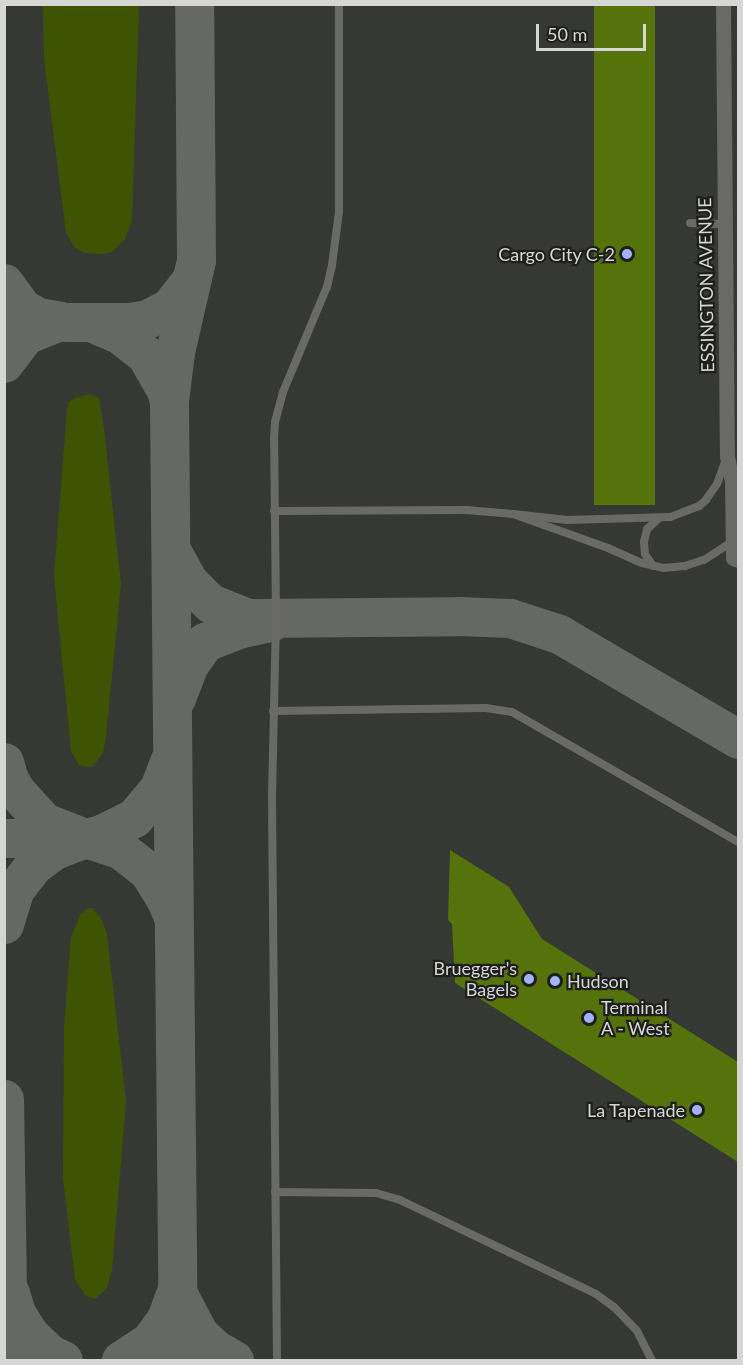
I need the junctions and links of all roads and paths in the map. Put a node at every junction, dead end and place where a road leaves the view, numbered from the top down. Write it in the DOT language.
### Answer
graph roads {
  1 [pos="339,4"];
  2 [pos="723,4"];
  3 [pos="690,223"];
  4 [pos="725,224"];
  5 [pos="727,456"];
  6 [pos="274,511"];
  7 [pos="513,514"];
  8 [pos="658,519"];
  9 [pos="732,542"];
  10 [pos="738,560"];
  11 [pos="653,566"];
  12 [pos="273,711"];
  13 [pos="738,842"];
  14 [pos="275,1192"];
  15 [pos="277,1360"];
  16 [pos="652,1360"];
  1 -- 6 [label="lane"];
  2 -- 4 [label="street, ESSINGTON AVENUE"];
  3 -- 4 [label="lane"];
  4 -- 5 [label="street, ESSINGTON AVENUE"];
  5 -- 8 [label="lane"];
  5 -- 9 [label="street, ESSINGTON AVENUE"];
  6 -- 7 [label="lane"];
  6 -- 12 [label="lane"];
  7 -- 8 [label="lane"];
  7 -- 11 [label="lane"];
  8 -- 11 [label="lane"];
  9 -- 10 [label="street, ESSINGTON AVENUE"];
  9 -- 11 [label="lane"];
  12 -- 13 [label="lane"];
  12 -- 14 [label="lane"];
  14 -- 15 [label="lane"];
  14 -- 16 [label="lane"];
}
